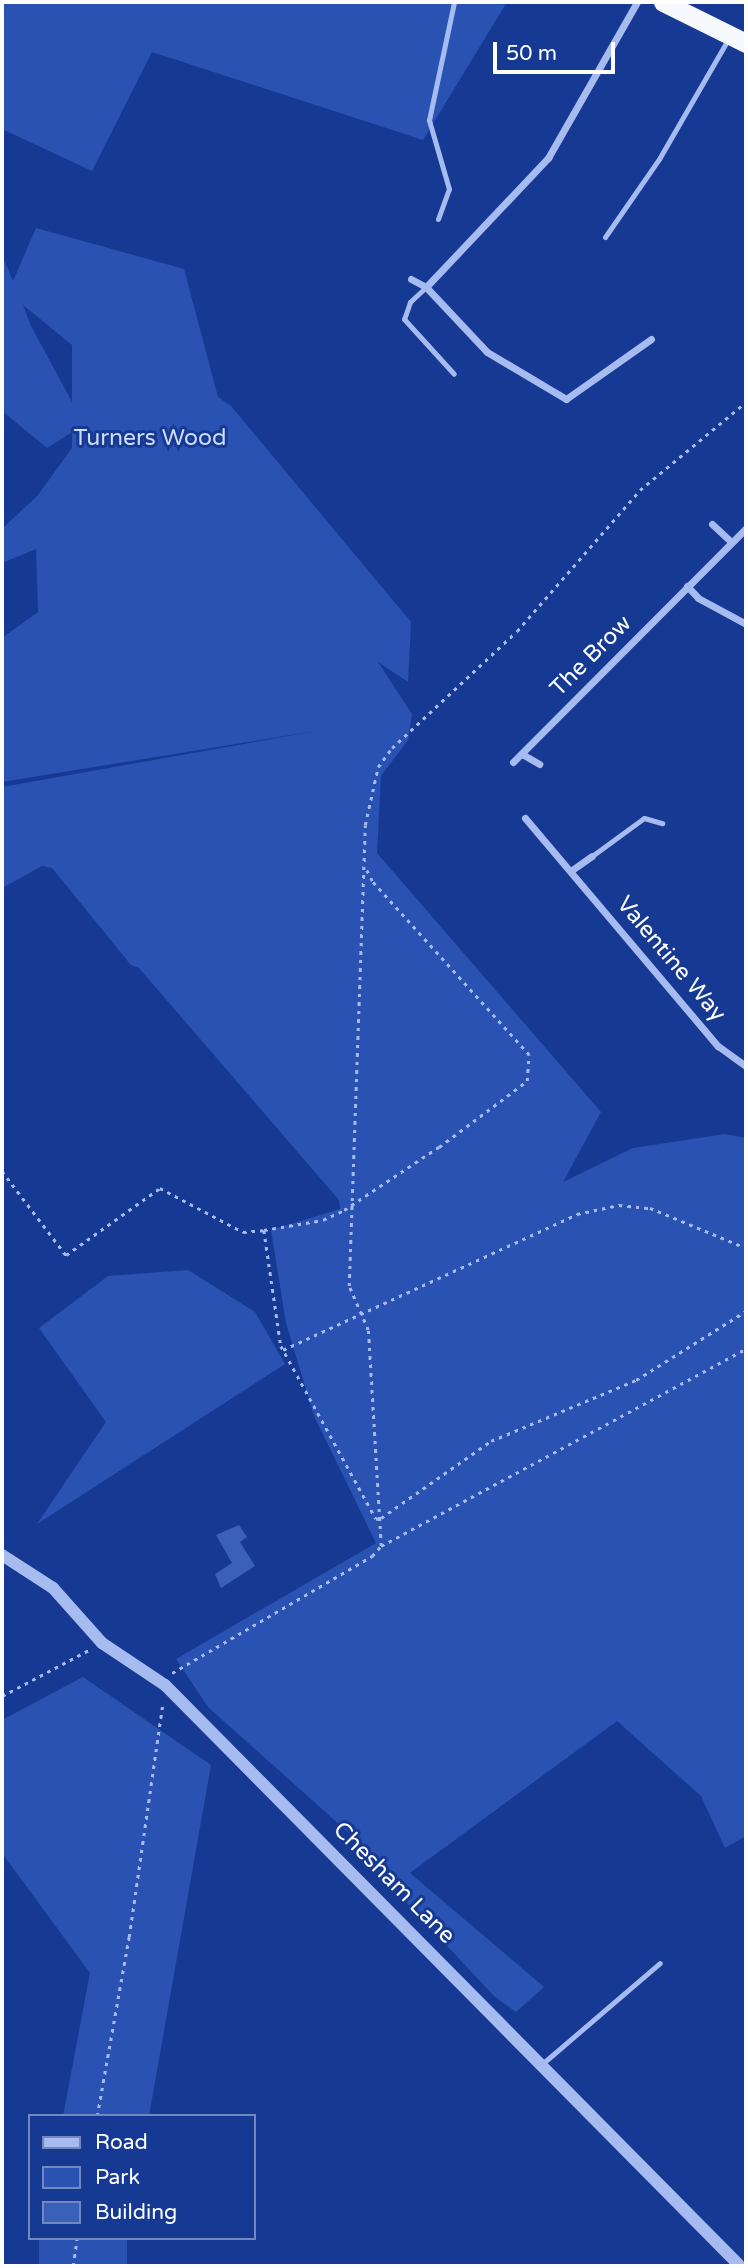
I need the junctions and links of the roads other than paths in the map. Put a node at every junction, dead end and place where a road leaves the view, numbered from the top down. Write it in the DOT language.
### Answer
graph roads {
  1 [pos="454,2"];
  2 [pos="637,2"];
  3 [pos="663,2"];
  4 [pos="738,39"];
  5 [pos="438,219"];
  6 [pos="605,237"];
  7 [pos="411,279"];
  8 [pos="426,287"];
  9 [pos="651,339"];
  10 [pos="454,374"];
  11 [pos="712,524"];
  12 [pos="746,528"];
  13 [pos="732,542"];
  14 [pos="687,586"];
  15 [pos="746,624"];
  16 [pos="522,754"];
  17 [pos="513,762"];
  18 [pos="539,764"];
  19 [pos="526,818"];
  20 [pos="662,823"];
  21 [pos="592,856"];
  22 [pos="572,870"];
  23 [pos="746,1066"];
  24 [pos="2,1555"];
  25 [pos="660,1963"];
  26 [pos="542,2064"];
  27 [pos="740,2264"];
  1 -- 5 [label="lane"];
  2 -- 8 [label="street"];
  3 -- 4 [label="highway"];
  4 -- 6 [label="lane"];
  7 -- 8 [label="street"];
  8 -- 9 [label="street"];
  8 -- 10 [label="lane"];
  11 -- 13 [label="street"];
  12 -- 13 [label="street, The Brow"];
  13 -- 14 [label="street, The Brow"];
  14 -- 15 [label="street"];
  14 -- 16 [label="street, The Brow"];
  16 -- 17 [label="street, The Brow"];
  16 -- 18 [label="street"];
  19 -- 22 [label="street, Valentine Way"];
  20 -- 21 [label="lane"];
  21 -- 22 [label="street"];
  22 -- 23 [label="street, Valentine Way"];
  24 -- 26 [label="street, Chesham Lane"];
  25 -- 26 [label="lane"];
  26 -- 27 [label="street, Chesham Lane"];
}
